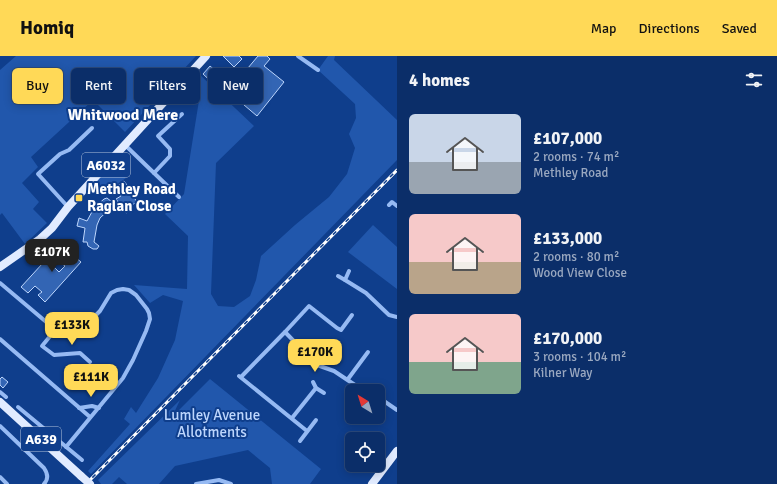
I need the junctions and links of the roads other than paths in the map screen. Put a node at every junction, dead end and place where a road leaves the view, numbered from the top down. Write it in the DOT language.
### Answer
graph roads {
  1 [pos="206,56"];
  2 [pos="298,56"];
  3 [pos="318,70"];
  4 [pos="182,114"];
  5 [pos="92,128"];
  6 [pos="125,144"];
  7 [pos="154,173"];
  8 [pos="179,197"];
  9 [pos="389,205"];
  10 [pos="397,206"];
  11 [pos="68,207"];
  12 [pos="0,267"];
  13 [pos="349,271"];
  14 [pos="338,276"];
  15 [pos="345,280"];
  16 [pos="0,282"];
  17 [pos="352,315"];
  18 [pos="397,317"];
  19 [pos="56,329"];
  20 [pos="285,332"];
  21 [pos="0,339"];
  22 [pos="368,352"];
  23 [pos="90,362"];
  24 [pos="348,379"];
  25 [pos="313,382"];
  26 [pos="355,384"];
  27 [pos="316,388"];
  28 [pos="0,392"];
  29 [pos="324,393"];
  30 [pos="3,399"];
  31 [pos="385,402"];
  32 [pos="18,407"];
  33 [pos="79,408"];
  34 [pos="99,408"];
  35 [pos="397,410"];
  36 [pos="90,417"];
  37 [pos="292,418"];
  38 [pos="316,420"];
  39 [pos="0,426"];
  40 [pos="307,431"];
  41 [pos="300,442"];
  42 [pos="66,447"];
  43 [pos="397,451"];
  44 [pos="82,460"];
  45 [pos="0,477"];
  46 [pos="7,484"];
  47 [pos="44,484"];
  48 [pos="90,484"];
  49 [pos="196,484"];
  50 [pos="231,484"];
  51 [pos="372,484"];
  1 -- 6 [label="main road, A6032"];
  2 -- 3 [label="street"];
  4 -- 7 [label="street"];
  5 -- 11 [label="street"];
  6 -- 7 [label="street"];
  6 -- 11 [label="main road, A6032"];
  7 -- 8 [label="street"];
  9 -- 10 [label="street"];
  11 -- 12 [label="main road, A6032"];
  13 -- 15 [label="street"];
  14 -- 15 [label="street"];
  15 -- 18 [label="street"];
  16 -- 19 [label="street"];
  17 -- 20 [label="street"];
  19 -- 23 [label="street"];
  19 -- 34 [label="street"];
  20 -- 24 [label="street"];
  20 -- 37 [label="street"];
  21 -- 33 [label="street"];
  22 -- 24 [label="street"];
  24 -- 26 [label="street"];
  25 -- 27 [label="street"];
  27 -- 29 [label="street"];
  27 -- 37 [label="street"];
  28 -- 30 [label="street"];
  30 -- 48 [label="main road, A639, bridge"];
  31 -- 35 [label="street"];
  32 -- 42 [label="street"];
  33 -- 34 [label="street"];
  33 -- 36 [label="street"];
  34 -- 36 [label="street"];
  36 -- 42 [label="street"];
  37 -- 40 [label="street"];
  38 -- 40 [label="street"];
  39 -- 47 [label="street"];
  40 -- 41 [label="street"];
  42 -- 44 [label="street"];
  43 -- 51 [label="main road"];
  45 -- 46 [label="street"];
  49 -- 50 [label="street"];
}
